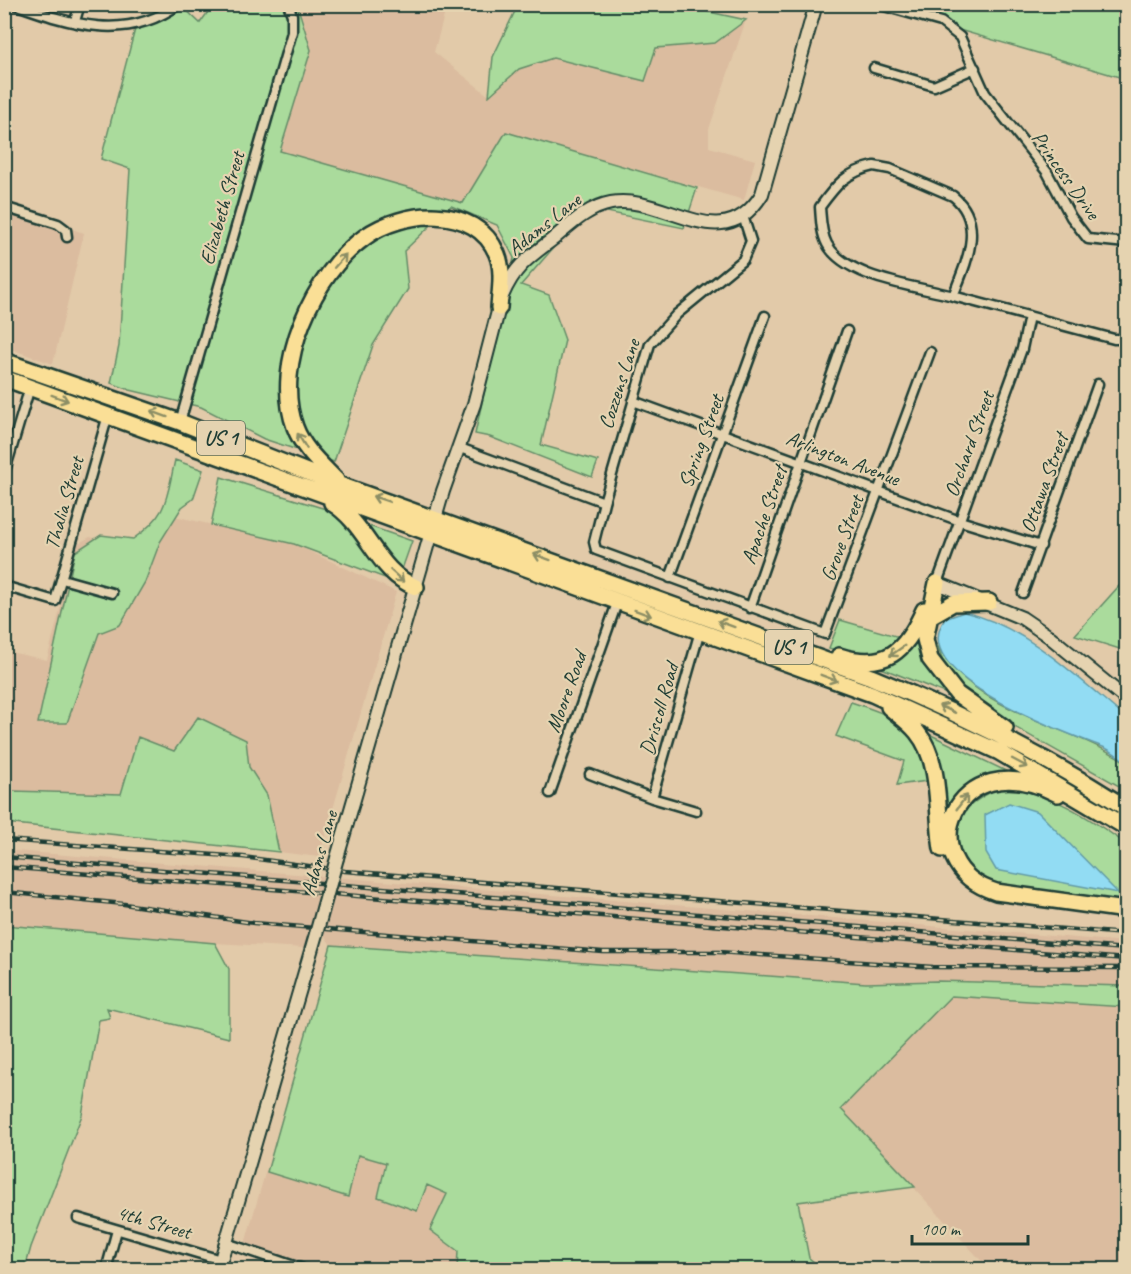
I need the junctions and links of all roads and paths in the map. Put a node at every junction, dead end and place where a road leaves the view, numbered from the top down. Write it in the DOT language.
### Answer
graph roads {
  1 [pos="14,4"];
  2 [pos="80,4"];
  3 [pos="179,4"];
  4 [pos="288,4"];
  5 [pos="816,4"];
  6 [pos="877,4"];
  7 [pos="75,21"];
  8 [pos="874,68"];
  9 [pos="975,68"];
  10 [pos="4,207"];
  11 [pos="743,216"];
  12 [pos="67,237"];
  13 [pos="1126,243"];
  14 [pos="953,296"];
  15 [pos="499,308"];
  16 [pos="765,316"];
  17 [pos="1029,316"];
  18 [pos="847,331"];
  19 [pos="1126,339"];
  20 [pos="930,352"];
  21 [pos="4,361"];
  22 [pos="4,378"];
  23 [pos="1098,384"];
  24 [pos="30,387"];
  25 [pos="633,400"];
  26 [pos="108,415"];
  27 [pos="180,422"];
  28 [pos="723,432"];
  29 [pos="460,448"];
  30 [pos="801,461"];
  31 [pos="4,474"];
  32 [pos="340,485"];
  33 [pos="312,490"];
  34 [pos="879,490"];
  35 [pos="604,501"];
  36 [pos="960,521"];
  37 [pos="434,526"];
  38 [pos="1041,546"];
  39 [pos="670,578"];
  40 [pos="62,579"];
  41 [pos="937,584"];
  42 [pos="4,586"];
  43 [pos="416,587"];
  44 [pos="112,593"];
  45 [pos="1023,593"];
  46 [pos="989,602"];
  47 [pos="617,603"];
  48 [pos="750,608"];
  49 [pos="932,615"];
  50 [pos="700,631"];
  51 [pos="825,634"];
  52 [pos="758,636"];
  53 [pos="872,694"];
  54 [pos="1126,699"];
  55 [pos="1059,766"];
  56 [pos="590,774"];
  57 [pos="549,793"];
  58 [pos="652,798"];
  59 [pos="1126,808"];
  60 [pos="696,811"];
  61 [pos="1123,825"];
  62 [pos="1126,910"];
  63 [pos="1126,919"];
  64 [pos="78,1218"];
  65 [pos="117,1230"];
  66 [pos="226,1243"];
  67 [pos="220,1265"];
  68 [pos="106,1269"];
  69 [pos="306,1269"];
  1 -- 7 [label="street"];
  2 -- 7 [label="street"];
  3 -- 7 [label="street"];
  4 -- 27 [label="street, Elizabeth Street"];
  5 -- 11 [label="street"];
  6 -- 9 [label="street"];
  8 -- 9 [label="street"];
  9 -- 13 [label="street, Princess Drive"];
  10 -- 12 [label="street"];
  11 -- 15 [label="street, Adams Lane"];
  11 -- 25 [label="street, Cozzens Lane"];
  14 -- 14 [label="street"];
  14 -- 17 [label="street"];
  15 -- 29 [label="street, Adams Lane"];
  32 -- 15 [label="highway, one-way"];
  16 -- 28 [label="street, Spring Street"];
  17 -- 19 [label="street"];
  17 -- 36 [label="street, Orchard Street"];
  18 -- 30 [label="street, Apache Street"];
  20 -- 34 [label="street, Grove Street"];
  27 -- 21 [label="highway, US 1, one-way"];
  22 -- 24 [label="highway, US 1"];
  23 -- 38 [label="street, Ottawa Street"];
  24 -- 26 [label="highway, US 1, one-way"];
  24 -- 31 [label="street"];
  25 -- 28 [label="street, Arlington Avenue"];
  25 -- 35 [label="street, Cozzens Lane"];
  26 -- 33 [label="highway, US 1"];
  26 -- 40 [label="street, Thalia Street"];
  27 -- 32 [label="highway, US 1"];
  28 -- 30 [label="street, Arlington Avenue"];
  28 -- 39 [label="street, Spring Street"];
  29 -- 35 [label="street"];
  29 -- 37 [label="street, Adams Lane"];
  30 -- 34 [label="street, Arlington Avenue"];
  30 -- 48 [label="street, Apache Street"];
  37 -- 32 [label="highway, US 1, one-way"];
  33 -- 37 [label="highway, US 1"];
  33 -- 43 [label="highway, one-way"];
  34 -- 36 [label="street, Arlington Avenue"];
  34 -- 51 [label="street, Grove Street"];
  35 -- 39 [label="street, Cozzens Lane"];
  36 -- 38 [label="street, Arlington Avenue"];
  36 -- 41 [label="street, Orchard Street"];
  37 -- 43 [label="street, Adams Lane"];
  37 -- 47 [label="highway, US 1"];
  52 -- 37 [label="highway, US 1, one-way"];
  38 -- 45 [label="street, Ottawa Street"];
  39 -- 48 [label="street, Cozzens Lane"];
  40 -- 42 [label="street, Thalia Street"];
  40 -- 44 [label="street"];
  41 -- 46 [label="street"];
  41 -- 49 [label="highway"];
  41 -- 52 [label="highway, one-way"];
  43 -- 66 [label="street, Adams Lane, bridge"];
  46 -- 49 [label="highway"];
  46 -- 54 [label="street"];
  47 -- 50 [label="highway, US 1, one-way"];
  47 -- 57 [label="street, Moore Road"];
  48 -- 51 [label="street, Cozzens Lane"];
  49 -- 55 [label="highway"];
  50 -- 53 [label="highway, US 1, one-way"];
  50 -- 58 [label="street, Driscoll Road"];
  55 -- 52 [label="highway, US 1, one-way"];
  53 -- 61 [label="highway, US 1, one-way"];
  53 -- 63 [label="highway"];
  55 -- 59 [label="highway, US 1"];
  56 -- 58 [label="street"];
  58 -- 60 [label="street"];
  62 -- 61 [label="highway, one-way"];
  64 -- 65 [label="street, 4th Street"];
  65 -- 67 [label="street, 4th Street"];
  65 -- 68 [label="street"];
  66 -- 67 [label="street, Adams Lane"];
  66 -- 69 [label="street"];
}
